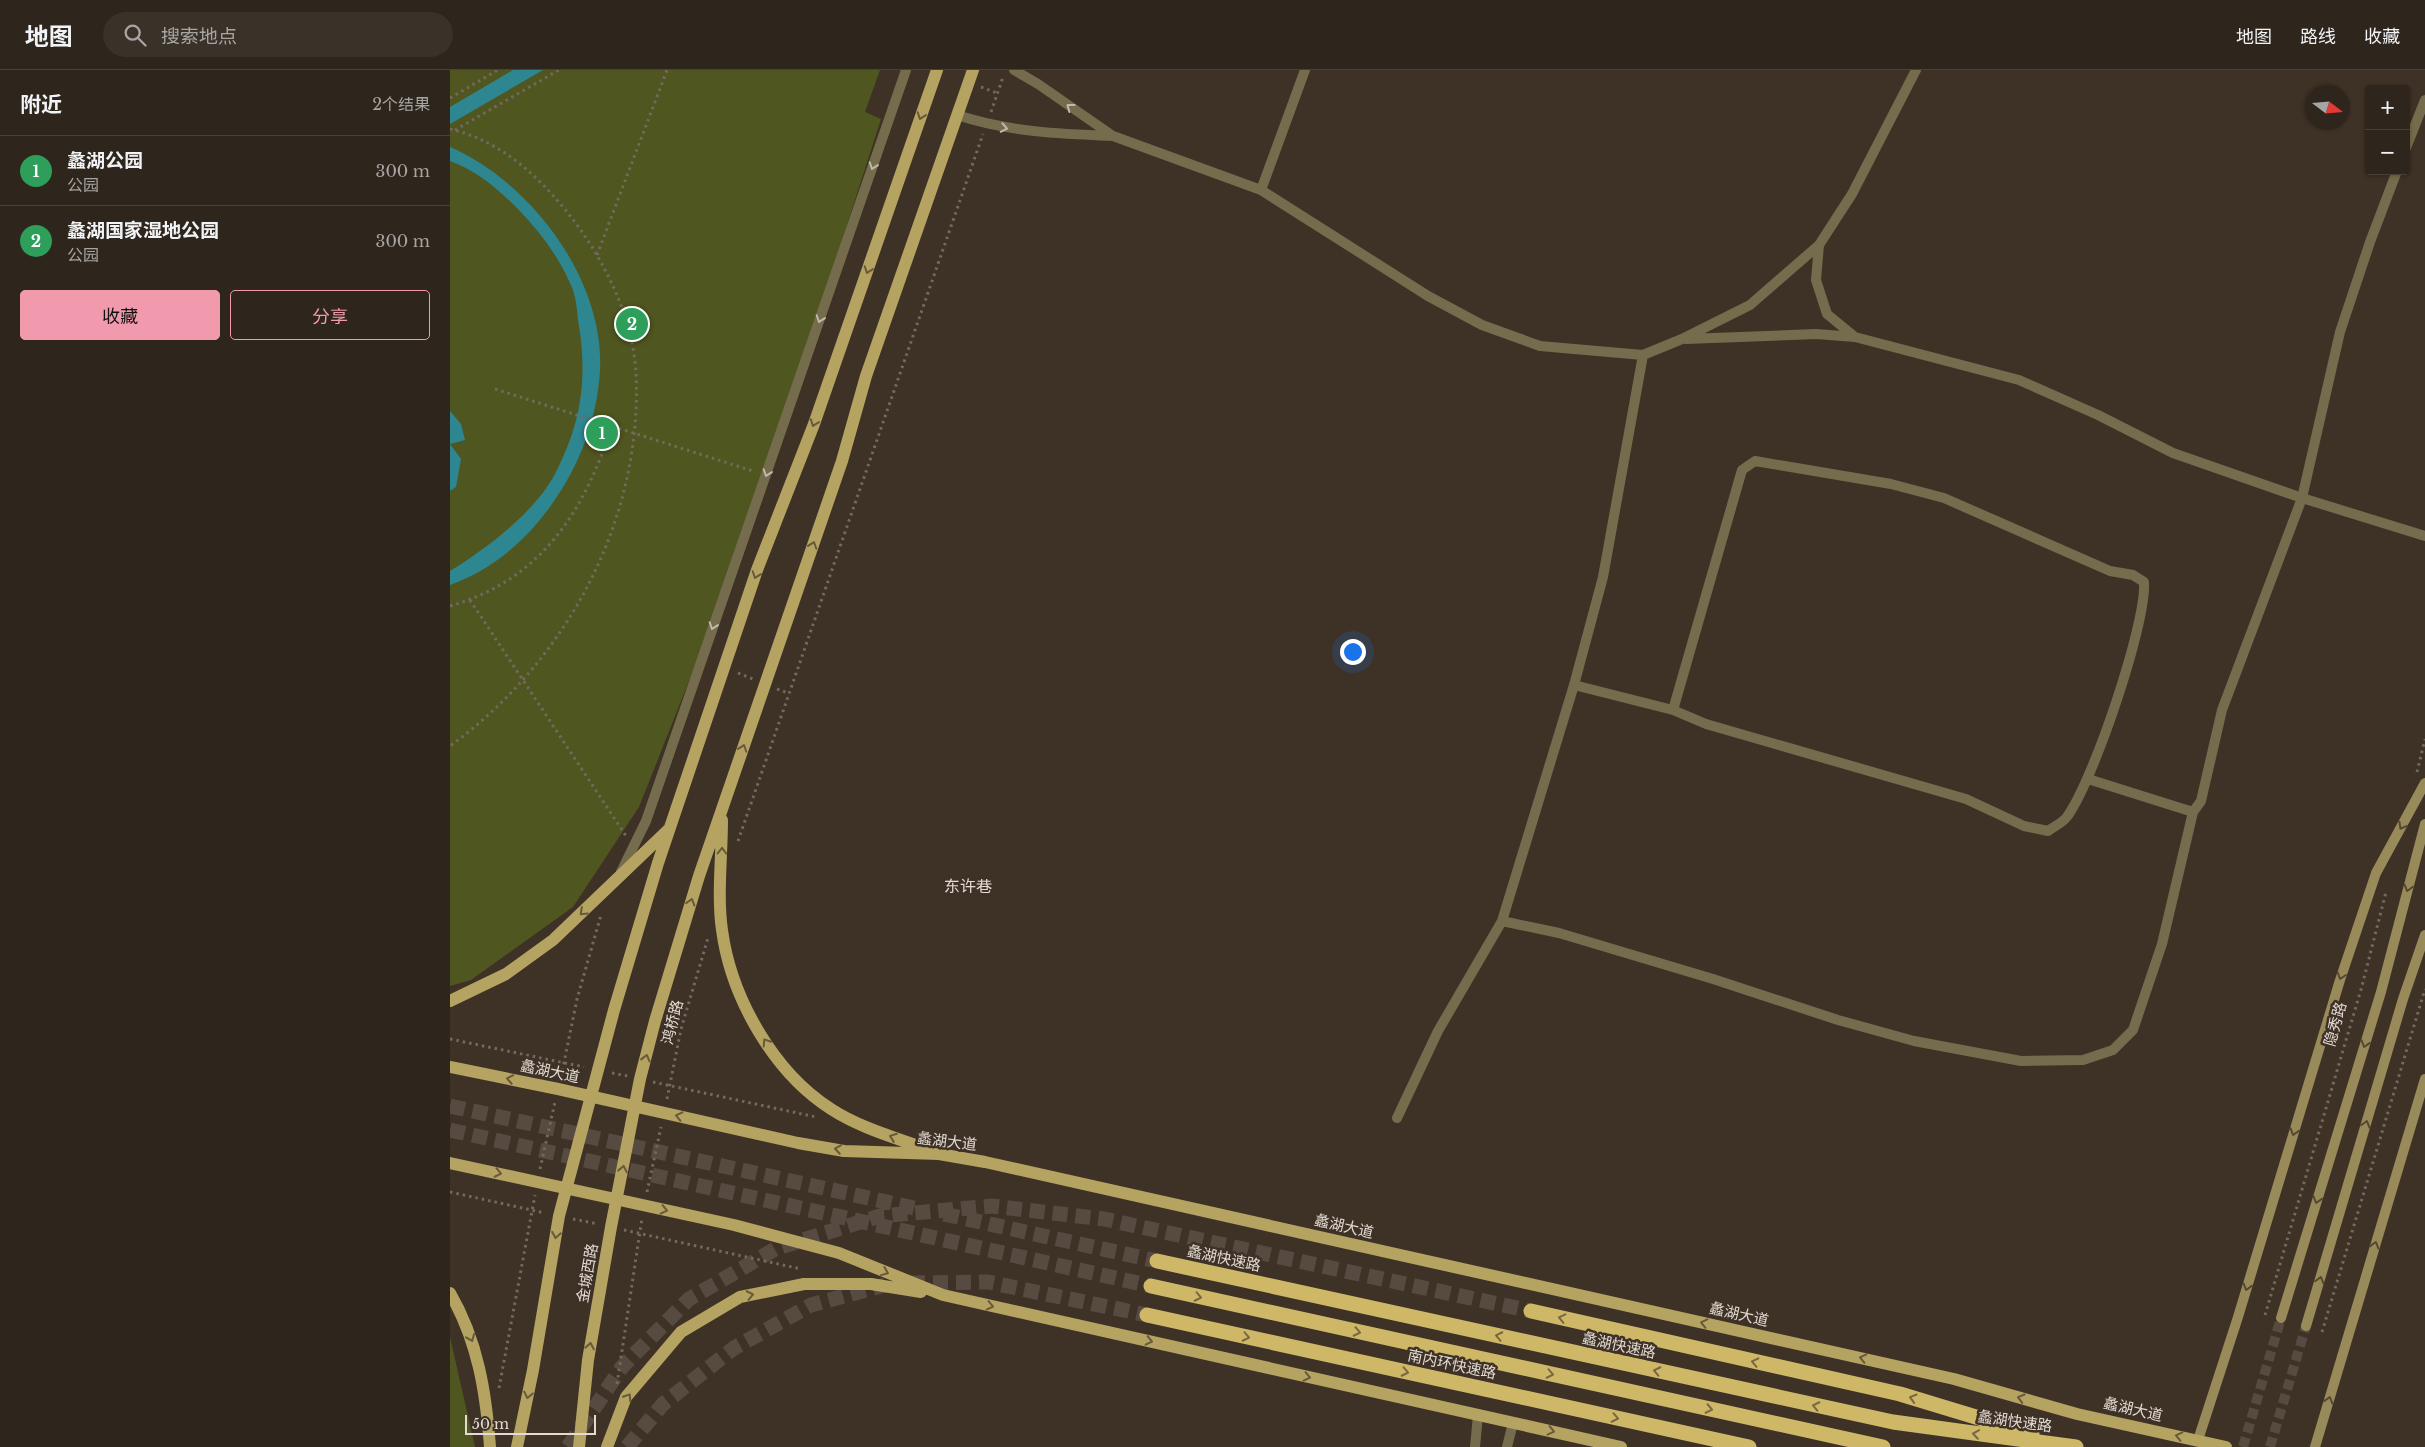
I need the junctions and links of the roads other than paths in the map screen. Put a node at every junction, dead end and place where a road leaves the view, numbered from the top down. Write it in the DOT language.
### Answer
graph roads {
  1 [pos="906,70"];
  2 [pos="937,70"];
  3 [pos="973,70"];
  4 [pos="1014,70"];
  5 [pos="1305,70"];
  6 [pos="1916,70"];
  7 [pos="2425,100"];
  8 [pos="957,115"];
  9 [pos="1114,136"];
  10 [pos="2410,138"];
  11 [pos="2395,175"];
  12 [pos="1261,190"];
  13 [pos="1820,245"];
  14 [pos="1855,337"];
  15 [pos="1682,339"];
  16 [pos="1643,355"];
  17 [pos="2302,498"];
  18 [pos="2425,536"];
  19 [pos="1574,685"];
  20 [pos="1673,710"];
  21 [pos="2088,779"];
  22 [pos="2425,783"];
  23 [pos="722,807"];
  24 [pos="2193,812"];
  25 [pos="2425,824"];
  26 [pos="670,827"];
  27 [pos="618,878"];
  28 [pos="1502,921"];
  29 [pos="2425,935"];
  30 [pos="450,1001"];
  31 [pos="450,1067"];
  32 [pos="2424,1084"];
  33 [pos="591,1096"];
  34 [pos="635,1106"];
  35 [pos="1397,1118"];
  36 [pos="939,1154"];
  37 [pos="450,1163"];
  38 [pos="567,1188"];
  39 [pos="617,1199"];
  40 [pos="1157,1261"];
  41 [pos="1151,1286"];
  42 [pos="450,1294"];
  43 [pos="943,1295"];
  44 [pos="1532,1311"];
  45 [pos="1147,1315"];
  46 [pos="2281,1318"];
  47 [pos="2306,1326"];
  48 [pos="1478,1415"];
  49 [pos="1513,1423"];
  50 [pos="2198,1440"];
  51 [pos="490,1447"];
  52 [pos="517,1447"];
  53 [pos="579,1447"];
  54 [pos="607,1447"];
  55 [pos="1475,1447"];
  56 [pos="1507,1447"];
  57 [pos="1621,1447"];
  58 [pos="1749,1447"];
  59 [pos="1883,1447"];
  60 [pos="2077,1447"];
  61 [pos="2226,1447"];
  62 [pos="2315,1447"];
  1 -- 27 [label="street, one-way"];
  2 -- 26 [label="main road, one-way"];
  3 -- 8 [label="main road, 金城西路"];
  9 -- 4 [label="street, one-way"];
  5 -- 12 [label="street"];
  6 -- 13 [label="street"];
  7 -- 10 [label="street"];
  8 -- 9 [label="street, one-way"];
  23 -- 8 [label="main road, 金城西路, one-way"];
  9 -- 12 [label="street"];
  11 -- 17 [label="street"];
  12 -- 16 [label="street"];
  13 -- 14 [label="street"];
  13 -- 15 [label="street"];
  14 -- 15 [label="street"];
  14 -- 17 [label="street"];
  15 -- 16 [label="street"];
  16 -- 19 [label="street"];
  17 -- 18 [label="street"];
  17 -- 24 [label="street"];
  19 -- 20 [label="street"];
  19 -- 28 [label="street"];
  20 -- 21 [label="street"];
  20 -- 21 [label="street"];
  21 -- 24 [label="street"];
  22 -- 50 [label="main road, one-way"];
  34 -- 23 [label="main road, 金城西路, one-way"];
  36 -- 23 [label="main road, one-way"];
  24 -- 28 [label="street"];
  25 -- 46 [label="main road, one-way"];
  26 -- 27 [label="main road"];
  26 -- 33 [label="main road"];
  27 -- 30 [label="main road, one-way"];
  28 -- 35 [label="street"];
  47 -- 29 [label="main road, one-way"];
  33 -- 31 [label="main road, 蠡湖大道, one-way"];
  62 -- 32 [label="main road, one-way"];
  33 -- 34 [label="main road, 蠡湖大道"];
  33 -- 38 [label="main road"];
  36 -- 34 [label="main road, 蠡湖大道, one-way"];
  39 -- 34 [label="main road, 金城西路, one-way"];
  50 -- 36 [label="main road, 蠡湖大道, one-way"];
  37 -- 38 [label="main road, one-way"];
  38 -- 39 [label="main road"];
  38 -- 52 [label="main road, one-way"];
  39 -- 43 [label="main road, one-way"];
  53 -- 39 [label="main road, 金城西路, one-way"];
  60 -- 40 [label="highway, 蠡湖快速路, one-way"];
  41 -- 59 [label="highway, one-way"];
  42 -- 51 [label="main road, one-way"];
  43 -- 48 [label="main road, one-way"];
  54 -- 43 [label="main road, one-way"];
  60 -- 44 [label="highway, one-way"];
  45 -- 58 [label="highway, 南内环快速路, one-way"];
  48 -- 49 [label="main road"];
  48 -- 55 [label="street"];
  49 -- 56 [label="street"];
  49 -- 57 [label="main road, one-way"];
  50 -- 61 [label="main road, 蠡湖大道"];
}
